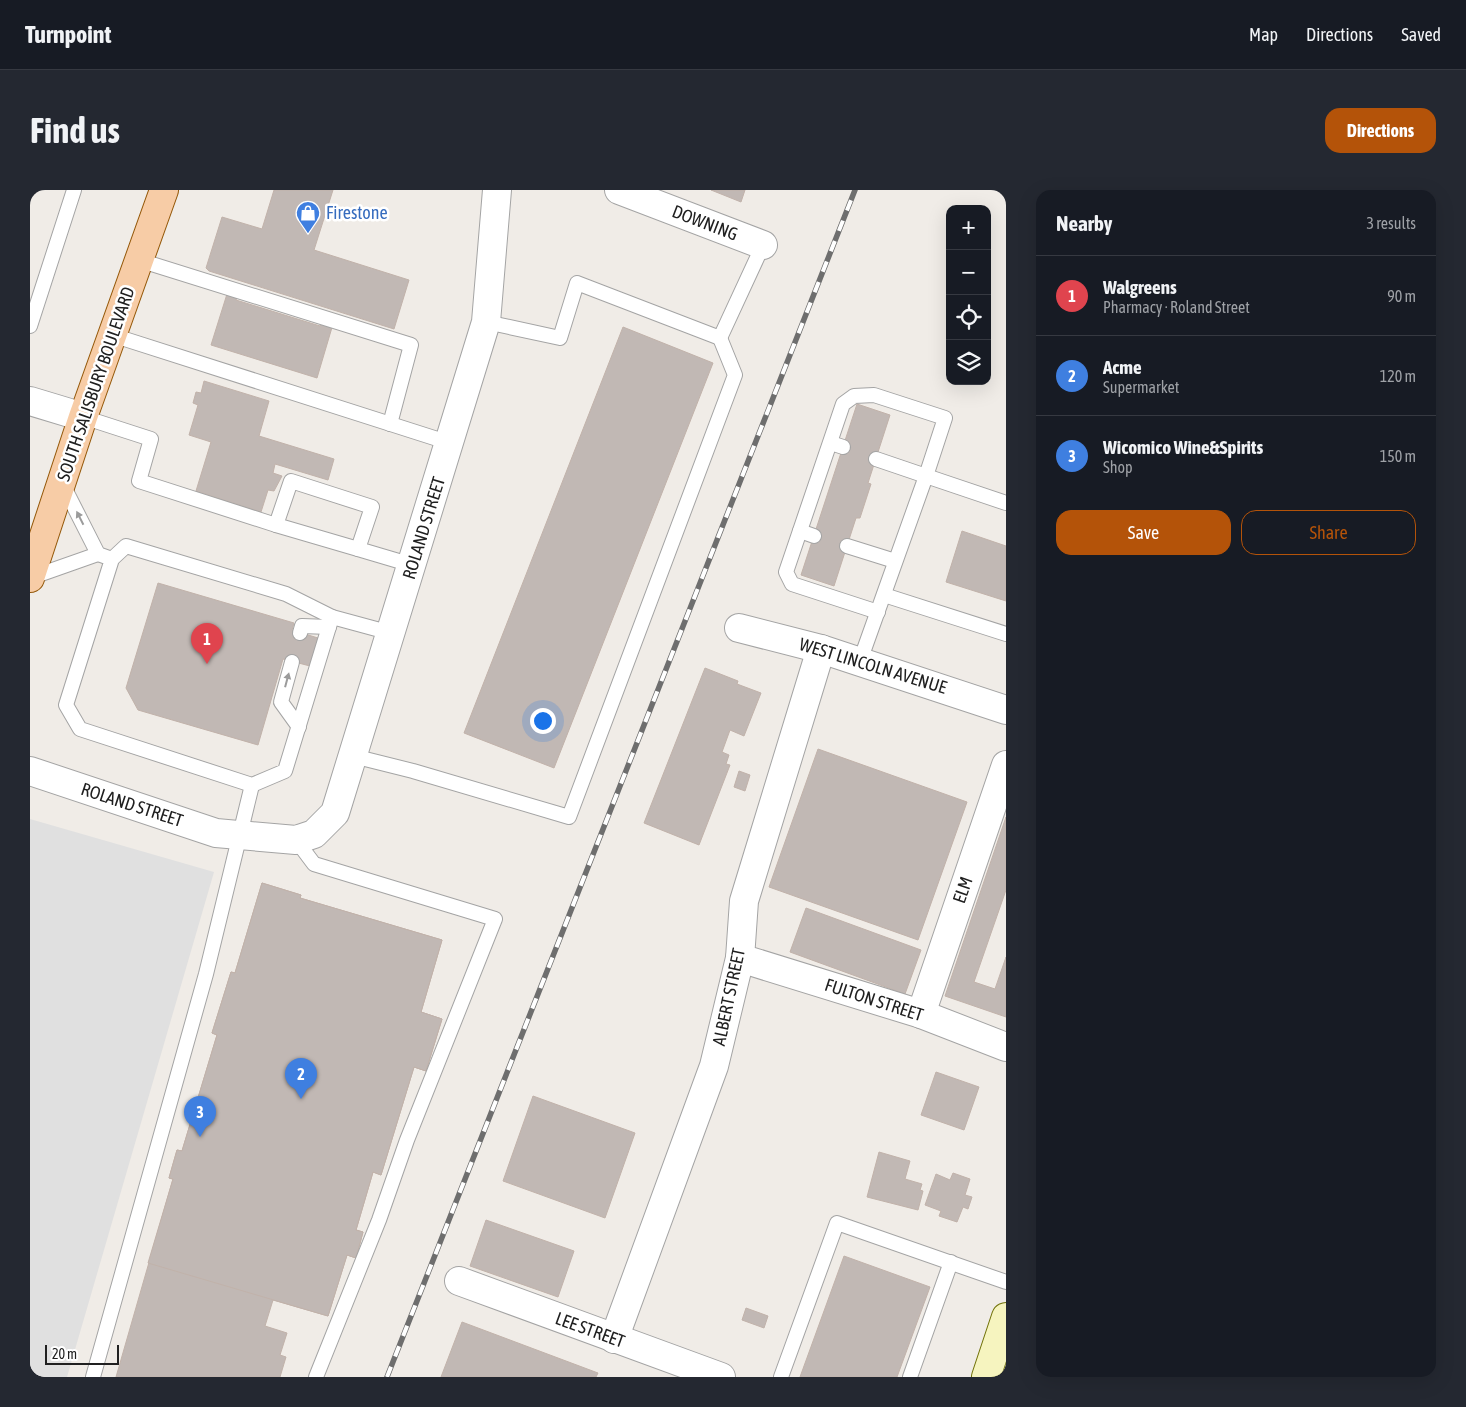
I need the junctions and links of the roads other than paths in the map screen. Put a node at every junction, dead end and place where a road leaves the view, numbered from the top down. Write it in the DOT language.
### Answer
graph roads {
  1 [pos="74,190"];
  2 [pos="164,190"];
  3 [pos="497,190"];
  4 [pos="619,190"];
  5 [pos="763,245"];
  6 [pos="139,260"];
  7 [pos="486,322"];
  8 [pos="30,326"];
  9 [pos="112,335"];
  10 [pos="720,338"];
  11 [pos="30,401"];
  12 [pos="83,417"];
  13 [pos="390,424"];
  14 [pos="450,442"];
  15 [pos="876,458"];
  16 [pos="926,476"];
  17 [pos="61,482"];
  18 [pos="1006,503"];
  19 [pos="276,524"];
  20 [pos="800,531"];
  21 [pos="814,536"];
  22 [pos="847,546"];
  23 [pos="358,549"];
  24 [pos="98,554"];
  25 [pos="112,559"];
  26 [pos="895,561"];
  27 [pos="412,565"];
  28 [pos="30,578"];
  29 [pos="884,595"];
  30 [pos="878,612"];
  31 [pos="330,622"];
  32 [pos="739,628"];
  33 [pos="300,633"];
  34 [pos="391,633"];
  35 [pos="1006,634"];
  36 [pos="821,648"];
  37 [pos="860,661"];
  38 [pos="292,662"];
  39 [pos="1006,710"];
  40 [pos="299,727"];
  41 [pos="353,756"];
  42 [pos="1006,765"];
  43 [pos="30,771"];
  44 [pos="252,784"];
  45 [pos="241,836"];
  46 [pos="296,840"];
  47 [pos="740,958"];
  48 [pos="921,1014"];
  49 [pos="1006,1047"];
  50 [pos="951,1262"];
  51 [pos="459,1281"];
  52 [pos="1006,1282"];
  53 [pos="1006,1317"];
  54 [pos="614,1339"];
  55 [pos="93,1377"];
  56 [pos="316,1377"];
  57 [pos="721,1377"];
  58 [pos="782,1377"];
  59 [pos="910,1377"];
  60 [pos="986,1377"];
  1 -- 8 [label="lane"];
  2 -- 6 [label="main road, SOUTH SALISBURY BOULEVARD"];
  3 -- 7 [label="street, ROLAND STREET"];
  4 -- 5 [label="street, DOWNING"];
  5 -- 10 [label="lane"];
  6 -- 9 [label="main road, SOUTH SALISBURY BOULEVARD"];
  6 -- 13 [label="lane"];
  7 -- 10 [label="lane"];
  7 -- 14 [label="street, ROLAND STREET"];
  9 -- 12 [label="main road, SOUTH SALISBURY BOULEVARD"];
  9 -- 13 [label="lane"];
  10 -- 41 [label="lane"];
  11 -- 12 [label="street"];
  12 -- 17 [label="main road, SOUTH SALISBURY BOULEVARD"];
  12 -- 19 [label="lane"];
  13 -- 14 [label="lane"];
  14 -- 27 [label="street, ROLAND STREET"];
  15 -- 16 [label="lane"];
  16 -- 18 [label="lane"];
  16 -- 20 [label="lane"];
  16 -- 26 [label="lane"];
  24 -- 17 [label="lane, one-way"];
  17 -- 28 [label="main road, SOUTH SALISBURY BOULEVARD"];
  19 -- 23 [label="lane"];
  19 -- 23 [label="lane"];
  20 -- 21 [label="lane"];
  20 -- 30 [label="lane"];
  22 -- 26 [label="lane"];
  23 -- 27 [label="lane"];
  24 -- 25 [label="lane"];
  24 -- 28 [label="lane"];
  25 -- 31 [label="lane"];
  25 -- 44 [label="lane"];
  26 -- 29 [label="lane"];
  27 -- 34 [label="street, ROLAND STREET"];
  29 -- 30 [label="lane"];
  29 -- 35 [label="lane"];
  30 -- 37 [label="lane"];
  31 -- 33 [label="lane"];
  31 -- 34 [label="lane"];
  31 -- 40 [label="lane"];
  32 -- 36 [label="street, WEST LINCOLN AVENUE"];
  34 -- 41 [label="street, ROLAND STREET"];
  36 -- 37 [label="street, WEST LINCOLN AVENUE"];
  36 -- 47 [label="street, ALBERT STREET"];
  37 -- 39 [label="street, WEST LINCOLN AVENUE"];
  40 -- 38 [label="lane, one-way"];
  40 -- 44 [label="lane"];
  41 -- 46 [label="street, ROLAND STREET"];
  42 -- 48 [label="street, ELM"];
  43 -- 45 [label="street, ROLAND STREET"];
  44 -- 45 [label="lane"];
  45 -- 46 [label="street, ROLAND STREET"];
  45 -- 55 [label="lane"];
  46 -- 56 [label="lane"];
  47 -- 48 [label="street, FULTON STREET"];
  47 -- 54 [label="street, ALBERT STREET"];
  48 -- 49 [label="street, FULTON STREET"];
  50 -- 52 [label="lane"];
  50 -- 58 [label="lane"];
  50 -- 59 [label="lane"];
  51 -- 54 [label="street, LEE STREET"];
  53 -- 60 [label="street"];
  54 -- 57 [label="street, LEE STREET"];
}
